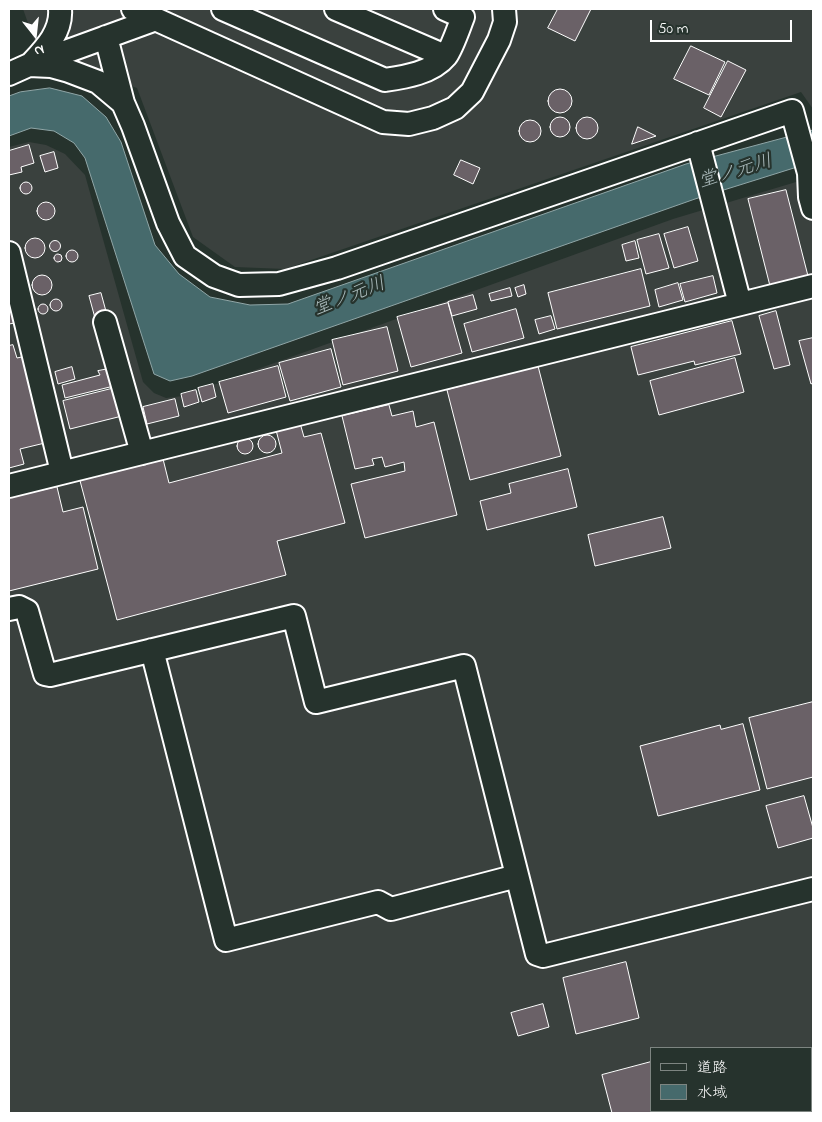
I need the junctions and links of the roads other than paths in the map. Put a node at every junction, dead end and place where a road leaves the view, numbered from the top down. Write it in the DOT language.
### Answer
graph roads {
  1 [pos="60,9"];
  2 [pos="133,9"];
  3 [pos="223,9"];
  4 [pos="336,9"];
  5 [pos="458,11"];
  6 [pos="508,13"];
  7 [pos="167,18"];
  8 [pos="106,37"];
  9 [pos="446,56"];
  10 [pos="29,65"];
  11 [pos="9,74"];
  12 [pos="122,103"];
  13 [pos="698,143"];
  14 [pos="813,208"];
  15 [pos="9,253"];
  16 [pos="12,281"];
  17 [pos="813,286"];
  18 [pos="740,304"];
  19 [pos="106,322"];
  20 [pos="18,334"];
  21 [pos="142,453"];
  22 [pos="62,472"];
  23 [pos="9,486"];
  24 [pos="9,609"];
  25 [pos="152,650"];
  26 [pos="517,876"];
  27 [pos="813,889"];
  1 -- 10 [label="street"];
  2 -- 7 [label="street"];
  3 -- 9 [label="street"];
  4 -- 9 [label="street"];
  5 -- 9 [label="street"];
  6 -- 7 [label="street"];
  7 -- 8 [label="street"];
  8 -- 10 [label="street"];
  8 -- 12 [label="street"];
  10 -- 11 [label="street"];
  10 -- 12 [label="street"];
  12 -- 13 [label="street"];
  13 -- 14 [label="street"];
  13 -- 18 [label="street"];
  15 -- 16 [label="street"];
  16 -- 20 [label="street"];
  17 -- 18 [label="street"];
  18 -- 21 [label="street"];
  19 -- 21 [label="street"];
  20 -- 22 [label="street"];
  21 -- 22 [label="street"];
  22 -- 23 [label="street"];
  24 -- 25 [label="street"];
  25 -- 26 [label="street"];
  25 -- 26 [label="street"];
  26 -- 27 [label="street"];
}
